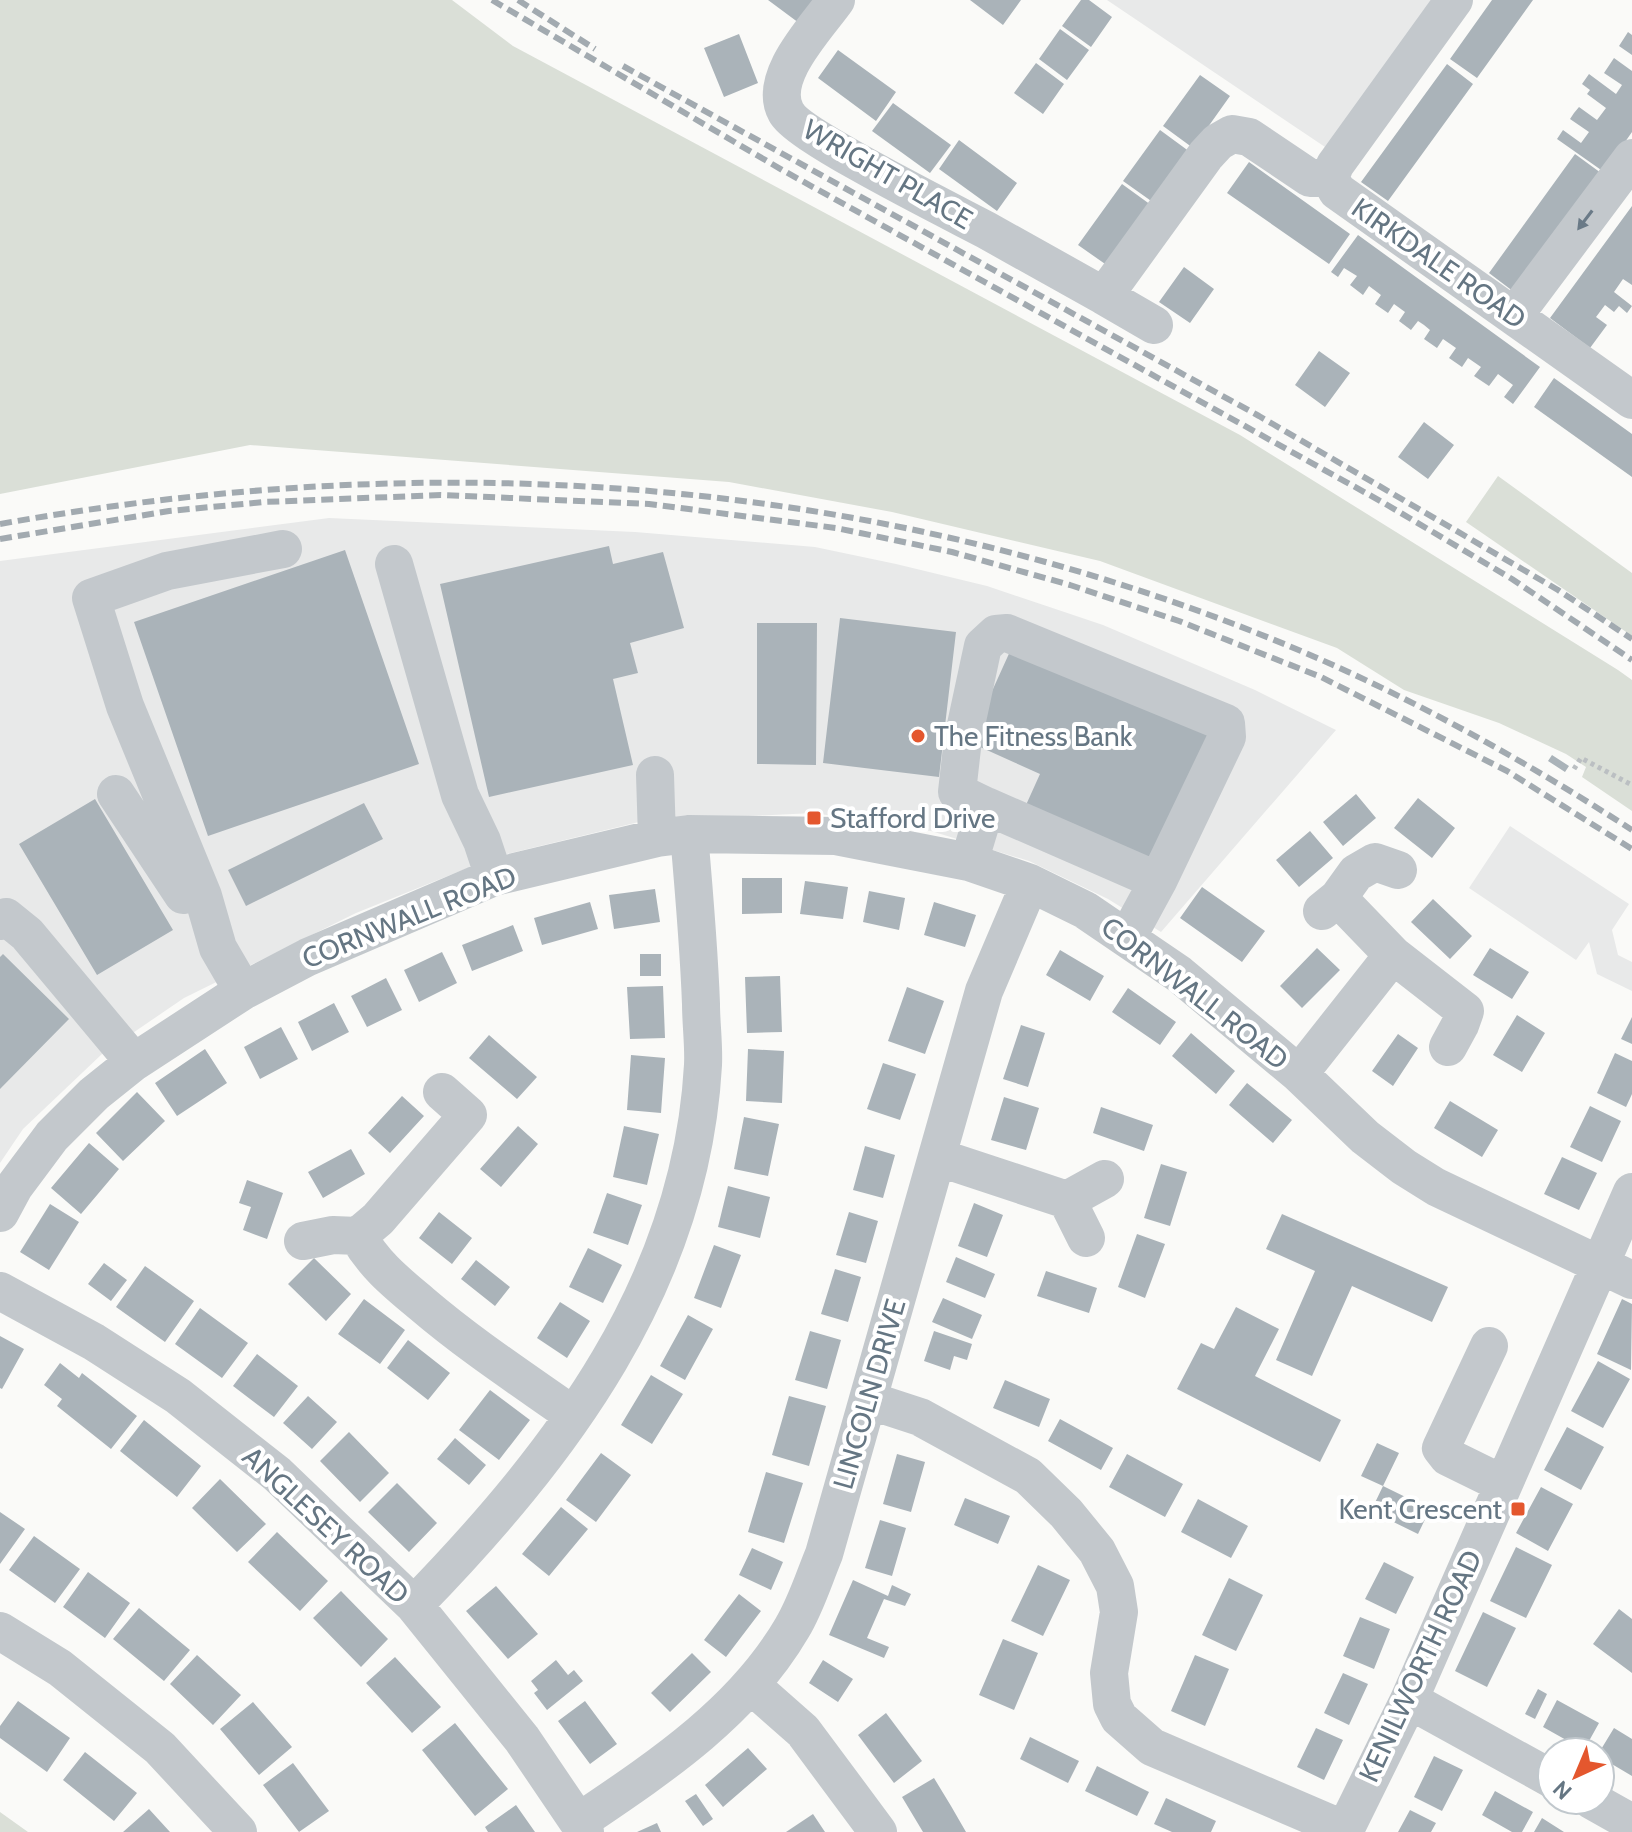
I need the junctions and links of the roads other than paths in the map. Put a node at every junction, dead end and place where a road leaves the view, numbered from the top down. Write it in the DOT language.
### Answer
graph roads {
  1 [pos="836,0"];
  2 [pos="1454,0"];
  3 [pos="1632,158"];
  4 [pos="1330,178"];
  5 [pos="1104,296"];
  6 [pos="1514,316"];
  7 [pos="1154,325"];
  8 [pos="1632,400"];
  9 [pos="283,549"];
  10 [pos="394,564"];
  11 [pos="655,775"];
  12 [pos="116,794"];
  13 [pos="986,806"];
  14 [pos="673,836"];
  15 [pos="969,862"];
  16 [pos="1398,870"];
  17 [pos="494,877"];
  18 [pos="1158,881"];
  19 [pos="1030,883"];
  20 [pos="0,921"];
  21 [pos="1127,938"];
  22 [pos="218,948"];
  23 [pos="1393,955"];
  24 [pos="243,991"];
  25 [pos="1448,1047"];
  26 [pos="134,1062"];
  27 [pos="1299,1074"];
  28 [pos="442,1092"];
  29 [pos="937,1157"];
  30 [pos="1105,1179"];
  31 [pos="1632,1192"];
  32 [pos="1067,1200"];
  33 [pos="0,1213"];
  34 [pos="358,1236"];
  35 [pos="1086,1238"];
  36 [pos="303,1241"];
  37 [pos="1616,1273"];
  38 [pos="0,1291"];
  39 [pos="1489,1346"];
  40 [pos="868,1400"];
  41 [pos="573,1415"];
  42 [pos="1503,1484"];
  43 [pos="414,1605"];
  44 [pos="0,1631"];
  45 [pos="752,1686"];
  46 [pos="1409,1700"];
  47 [pos="1536,1770"];
  48 [pos="1632,1823"];
  49 [pos="582,1826"];
  50 [pos="1345,1831"];
  51 [pos="238,1832"];
  52 [pos="878,1832"];
  53 [pos="1627,1832"];
  1 -- 5 [label="street, WRIGHT PLACE"];
  2 -- 4 [label="street"];
  3 -- 6 [label="street, one-way"];
  4 -- 5 [label="street, KIRKDALE ROAD"];
  4 -- 6 [label="street, KIRKDALE ROAD"];
  5 -- 7 [label="street, WRIGHT PLACE"];
  6 -- 8 [label="street, KIRKDALE ROAD"];
  9 -- 22 [label="street"];
  10 -- 17 [label="street"];
  11 -- 14 [label="street"];
  12 -- 22 [label="street"];
  13 -- 15 [label="street"];
  13 -- 18 [label="street"];
  13 -- 18 [label="street"];
  14 -- 15 [label="street, CORNWALL ROAD"];
  14 -- 17 [label="street, CORNWALL ROAD"];
  14 -- 41 [label="street"];
  15 -- 19 [label="street, CORNWALL ROAD"];
  16 -- 23 [label="street"];
  17 -- 24 [label="street, CORNWALL ROAD"];
  18 -- 21 [label="street"];
  19 -- 21 [label="street, CORNWALL ROAD"];
  19 -- 29 [label="street, LINCOLN DRIVE"];
  20 -- 26 [label="street"];
  21 -- 27 [label="street, CORNWALL ROAD"];
  22 -- 24 [label="street"];
  23 -- 25 [label="street"];
  23 -- 27 [label="street"];
  24 -- 26 [label="street, CORNWALL ROAD"];
  26 -- 33 [label="street, CORNWALL ROAD"];
  27 -- 37 [label="street, CORNWALL ROAD"];
  28 -- 34 [label="street"];
  29 -- 32 [label="street"];
  29 -- 40 [label="street, LINCOLN DRIVE"];
  30 -- 32 [label="street"];
  31 -- 37 [label="street, KENILWORTH ROAD"];
  32 -- 35 [label="street"];
  34 -- 36 [label="street"];
  34 -- 41 [label="street"];
  37 -- 42 [label="street, KENILWORTH ROAD"];
  38 -- 43 [label="street, ANGLESEY ROAD"];
  39 -- 42 [label="street"];
  40 -- 45 [label="street, LINCOLN DRIVE"];
  40 -- 50 [label="street"];
  41 -- 43 [label="street"];
  42 -- 46 [label="street, KENILWORTH ROAD"];
  43 -- 49 [label="street, ANGLESEY ROAD"];
  44 -- 51 [label="street"];
  45 -- 49 [label="street, LINCOLN DRIVE"];
  45 -- 52 [label="street"];
  46 -- 47 [label="street"];
  46 -- 50 [label="street, KENILWORTH ROAD"];
  48 -- 53 [label="street"];
}
